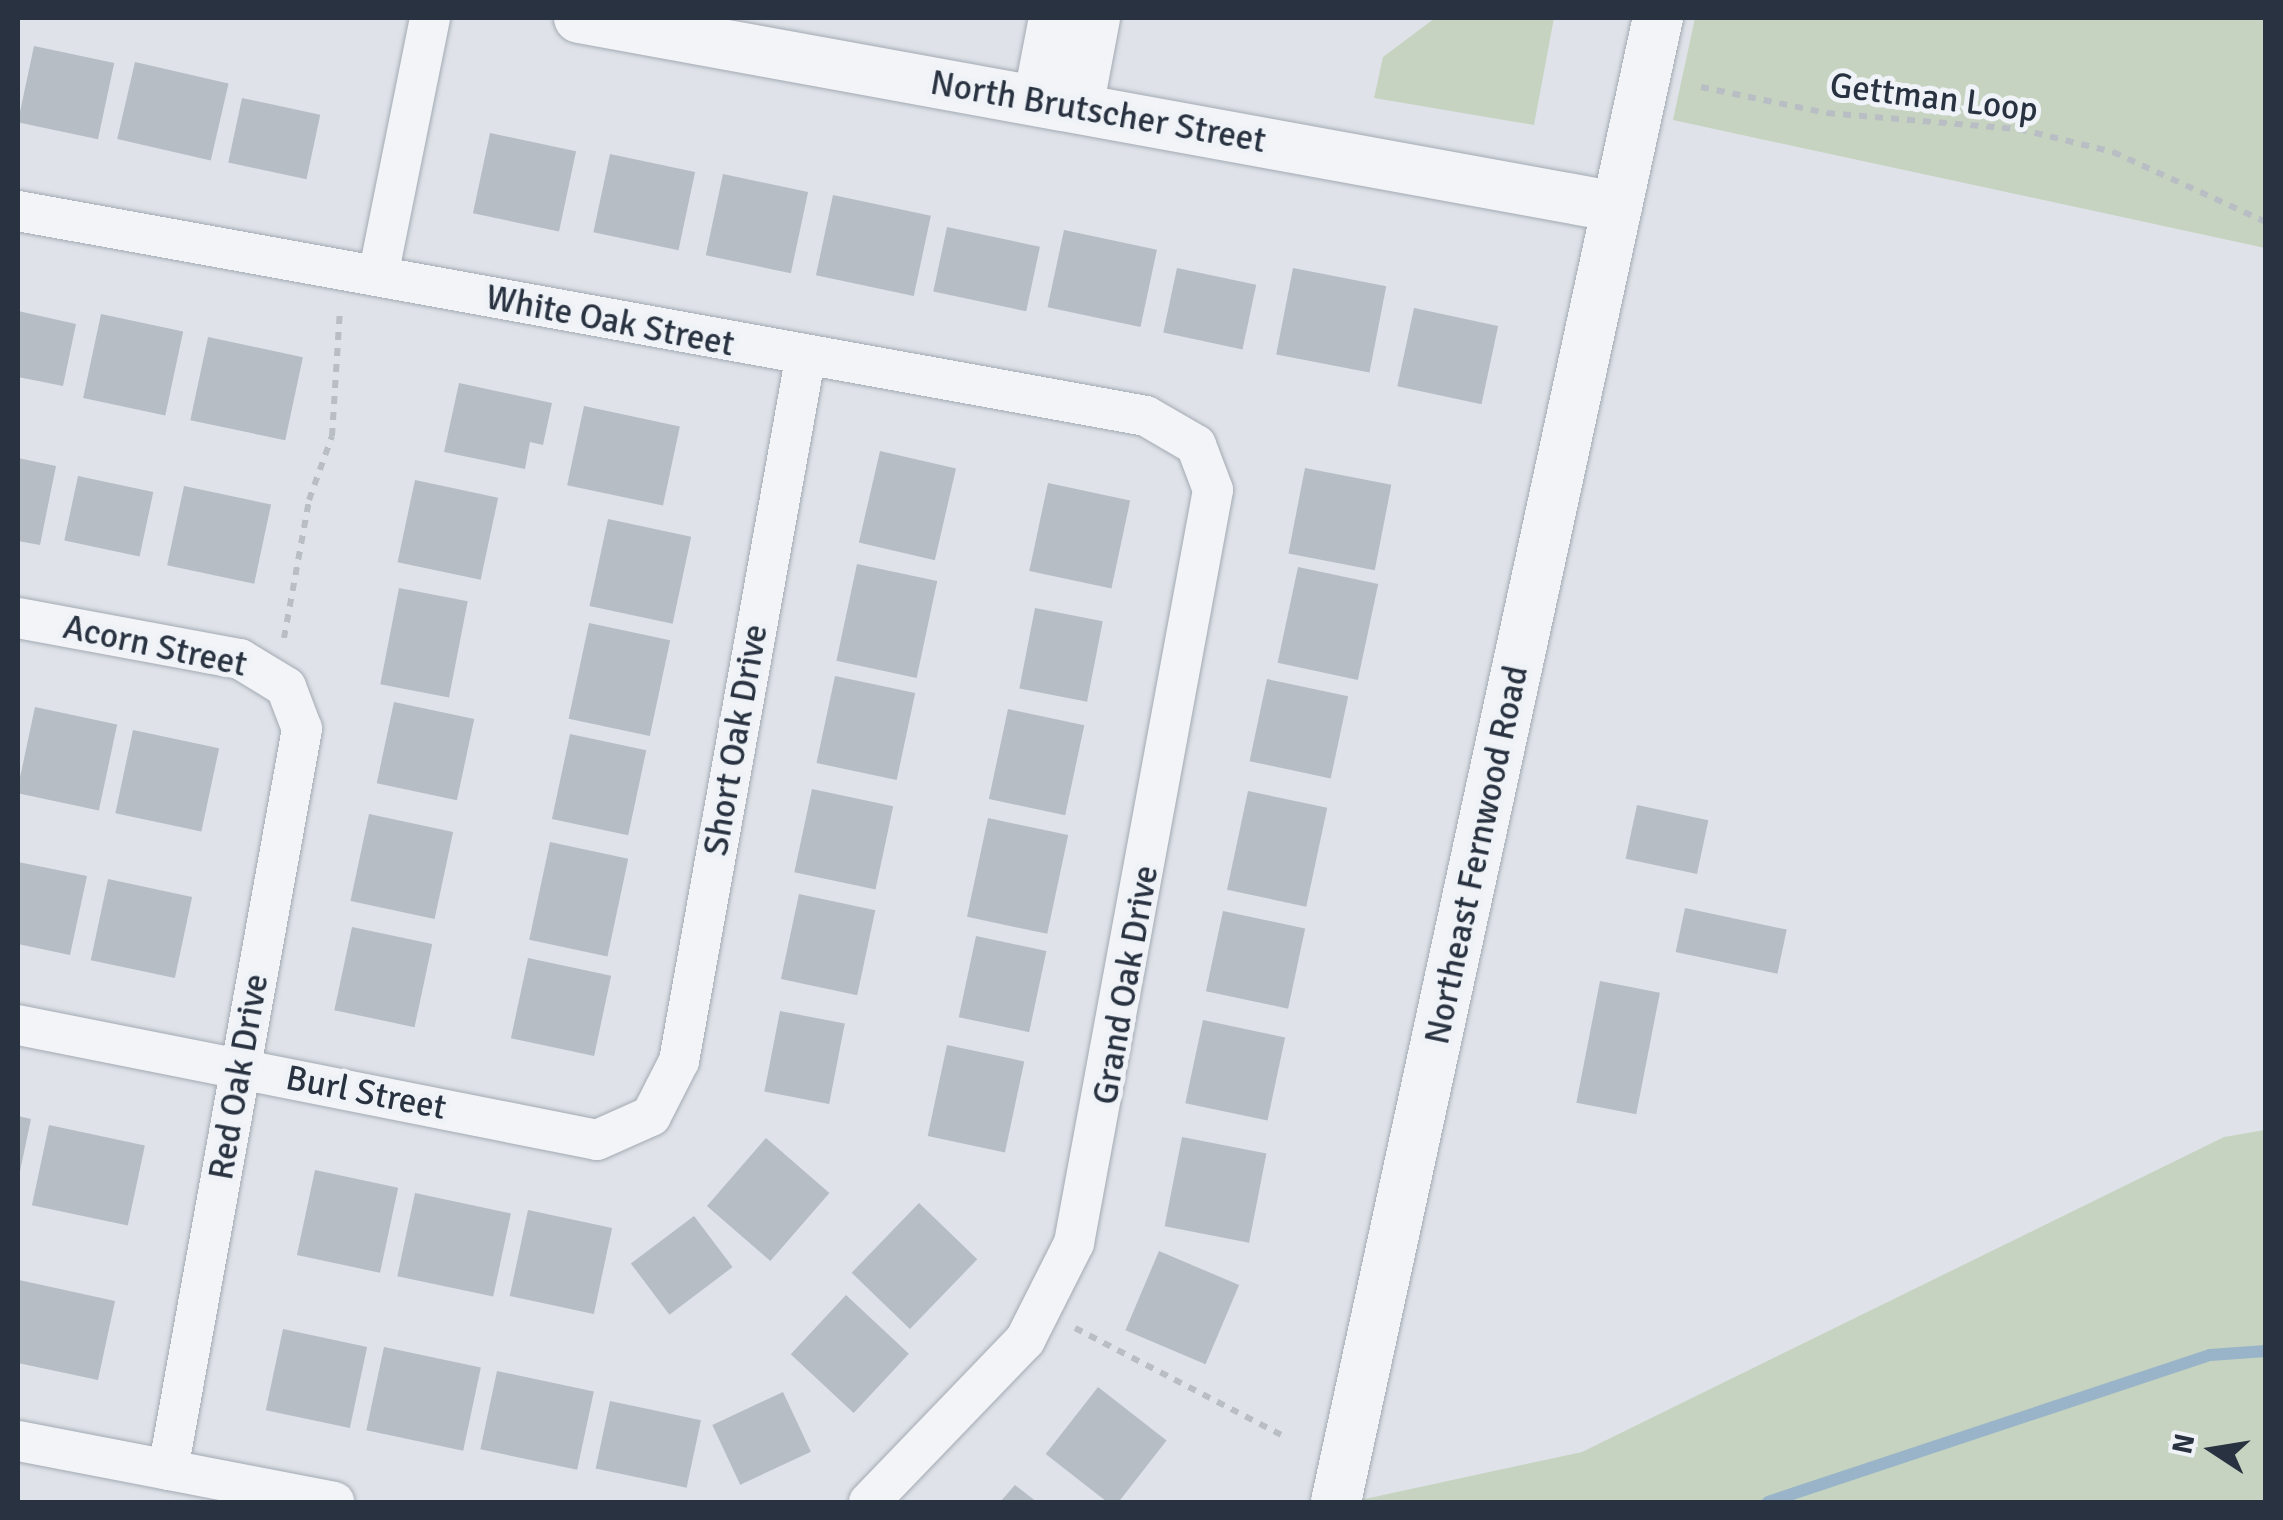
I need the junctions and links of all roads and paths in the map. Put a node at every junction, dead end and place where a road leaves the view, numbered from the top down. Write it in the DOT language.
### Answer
graph roads {
  1 [pos="430,18"];
  2 [pos="579,18"];
  3 [pos="1054,18"];
  4 [pos="1095,18"];
  5 [pos="1658,18"];
  6 [pos="1701,87"];
  7 [pos="1058,104"];
  8 [pos="1617,207"];
  9 [pos="18,211"];
  10 [pos="2266,222"];
  11 [pos="362,273"];
  12 [pos="805,359"];
  13 [pos="1196,445"];
  14 [pos="18,618"];
  15 [pos="277,679"];
  16 [pos="18,1026"];
  17 [pos="240,1068"];
  18 [pos="650,1116"];
  19 [pos="1042,1312"];
  20 [pos="1281,1435"];
  21 [pos="18,1441"];
  22 [pos="168,1470"];
  23 [pos="334,1502"];
  24 [pos="869,1502"];
  25 [pos="1336,1502"];
  1 -- 11 [label="street"];
  2 -- 7 [label="street, North Brutscher Street"];
  3 -- 7 [label="street"];
  4 -- 7 [label="street"];
  5 -- 8 [label="street, Northeast Fernwood Road"];
  6 -- 10 [label="path, Gettman Loop"];
  7 -- 8 [label="street, North Brutscher Street"];
  8 -- 25 [label="street, Northeast Fernwood Road"];
  9 -- 11 [label="street, White Oak Street"];
  11 -- 12 [label="street, White Oak Street"];
  11 -- 15 [label="path"];
  12 -- 13 [label="street, White Oak Street"];
  12 -- 18 [label="street, Short Oak Drive"];
  13 -- 19 [label="street, Grand Oak Drive"];
  14 -- 15 [label="street, Acorn Street"];
  15 -- 17 [label="street, Red Oak Drive"];
  16 -- 17 [label="street, Burl Street"];
  17 -- 18 [label="street, Burl Street"];
  17 -- 22 [label="street, Red Oak Drive"];
  19 -- 20 [label="path"];
  19 -- 24 [label="street, Grand Oak Drive"];
  21 -- 22 [label="street"];
  22 -- 23 [label="street"];
}
